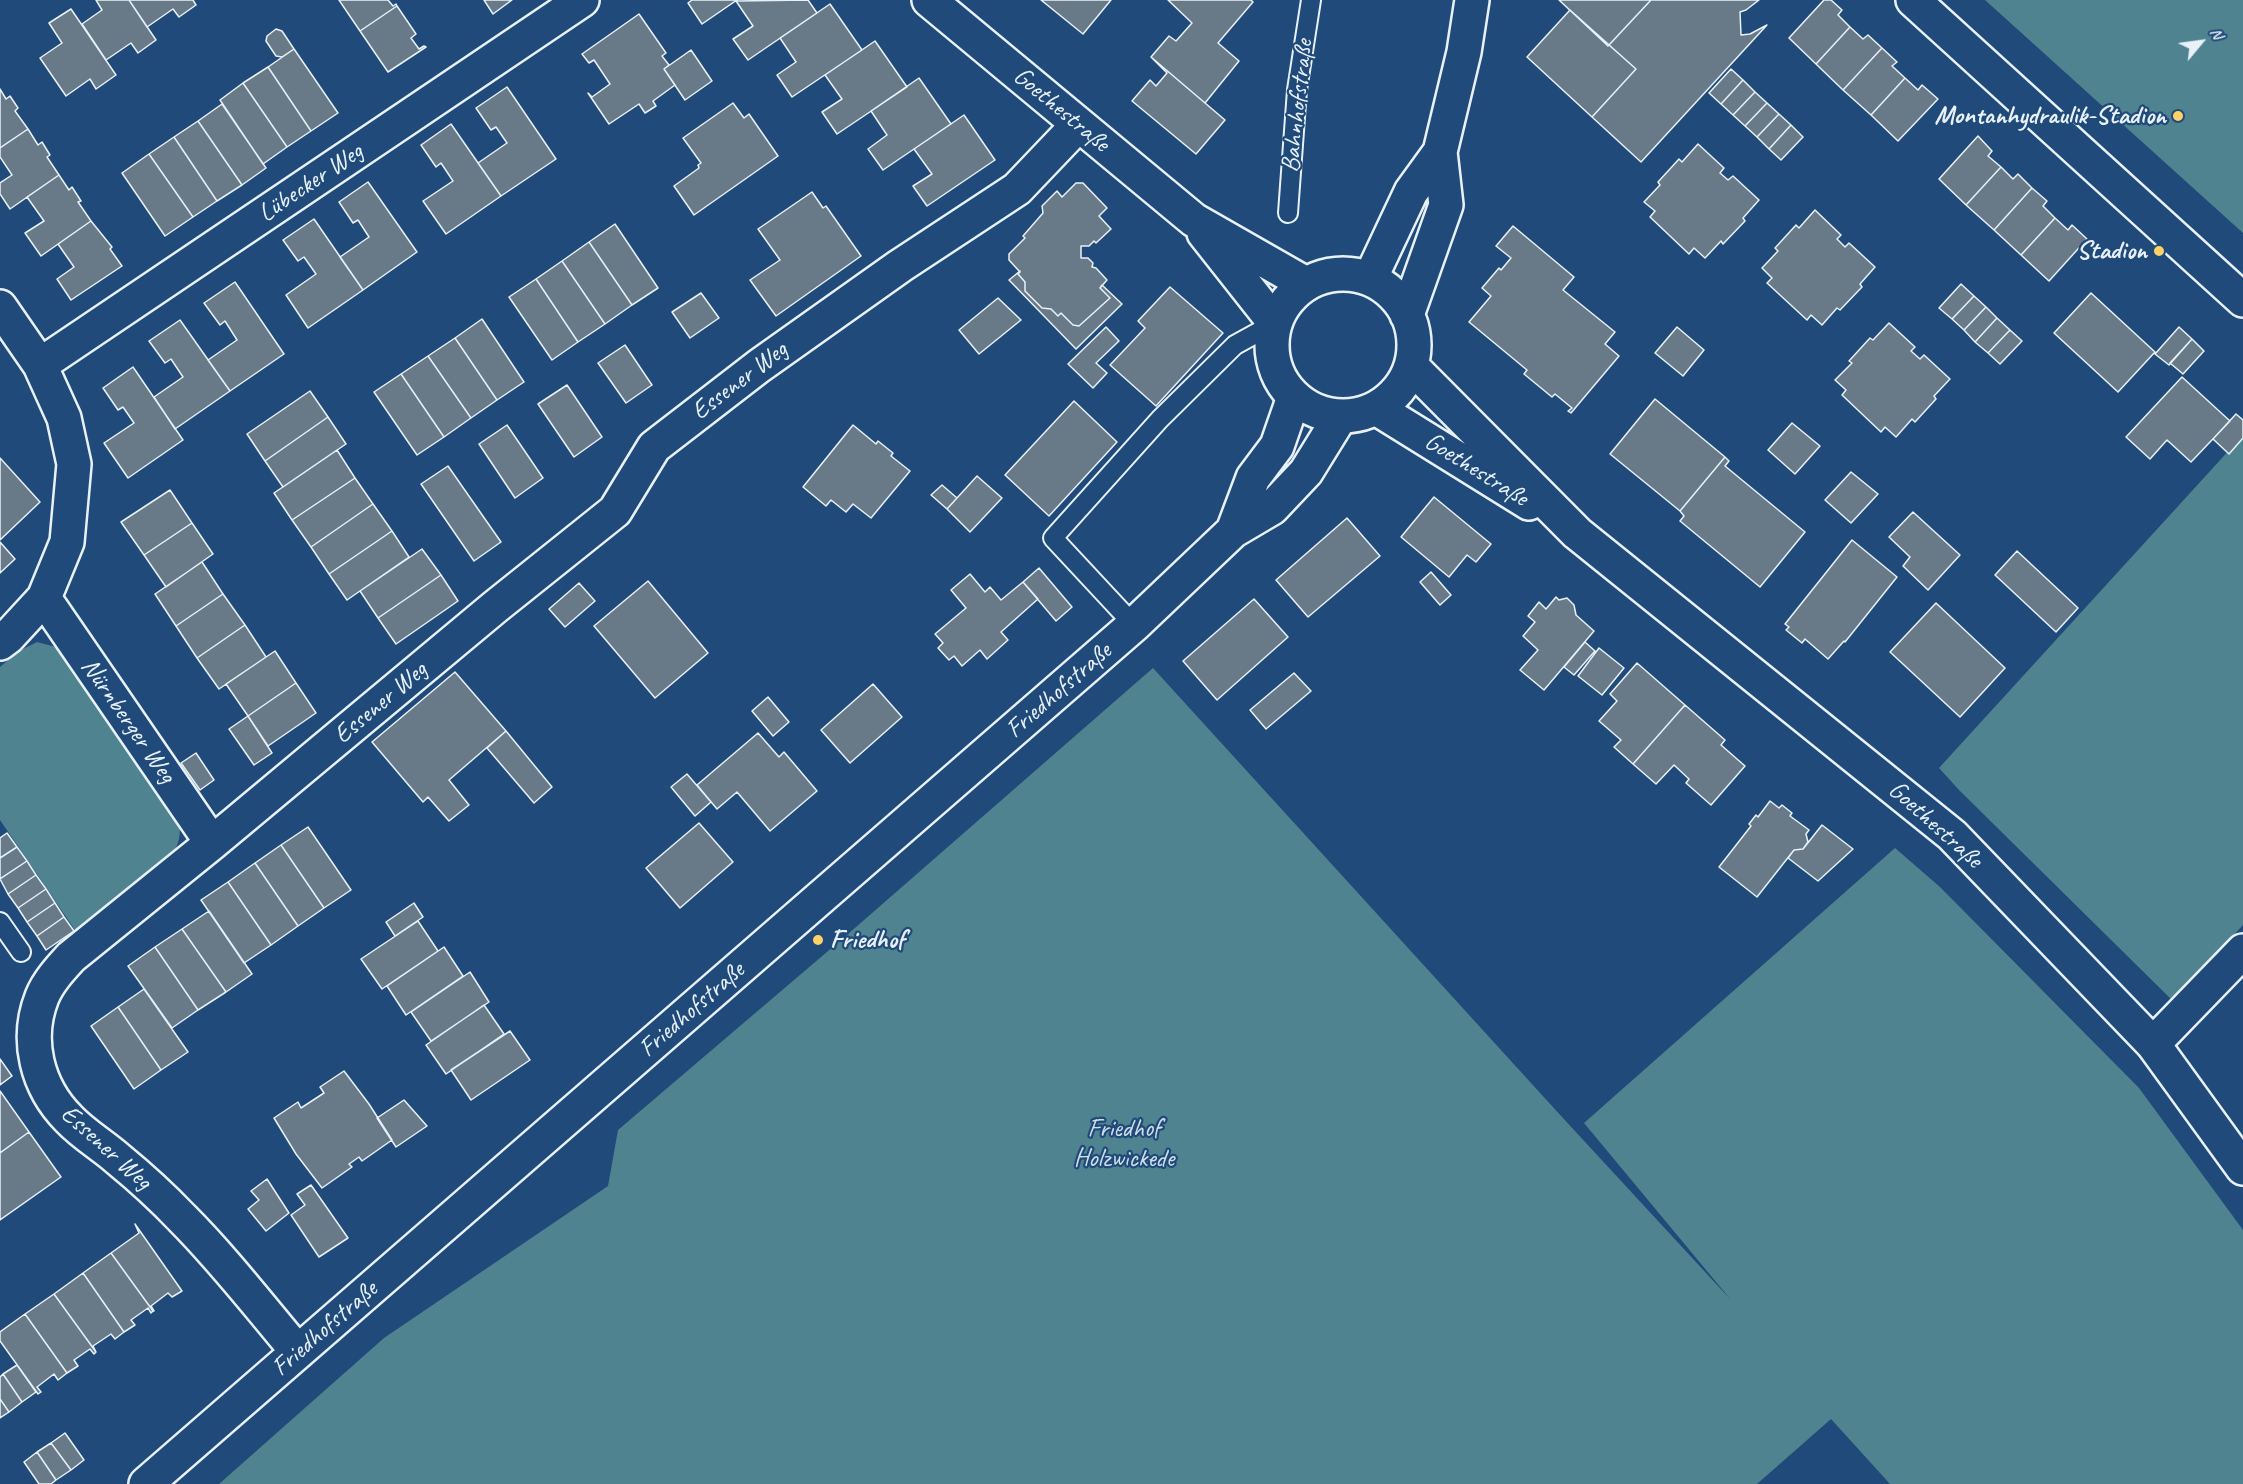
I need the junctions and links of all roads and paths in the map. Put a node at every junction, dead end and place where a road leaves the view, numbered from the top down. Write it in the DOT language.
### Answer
graph roads {
  1 [pos="582,0"];
  2 [pos="929,0"];
  3 [pos="1311,0"];
  4 [pos="1472,0"];
  5 [pos="1913,0"];
  6 [pos="1078,125"];
  7 [pos="1440,152"];
  8 [pos="1287,213"];
  9 [pos="1194,220"];
  10 [pos="1370,279"];
  11 [pos="1306,284"];
  12 [pos="2243,300"];
  13 [pos="0,307"];
  14 [pos="1407,315"];
  15 [pos="1275,323"];
  16 [pos="40,365"];
  17 [pos="1411,366"];
  18 [pos="1294,397"];
  19 [pos="1376,408"];
  20 [pos="1340,417"];
  21 [pos="1233,531"];
  22 [pos="1577,533"];
  23 [pos="44,598"];
  24 [pos="1134,625"];
  25 [pos="0,643"];
  26 [pos="212,843"];
  27 [pos="0,922"];
  28 [pos="2243,951"];
  29 [pos="21,952"];
  30 [pos="2153,1044"];
  31 [pos="2243,1168"];
  32 [pos="298,1352"];
  33 [pos="146,1484"];
  1 -- 16 [label="street, Lübecker Weg"];
  2 -- 6 [label="street, Goethestraße"];
  3 -- 8 [label="lane, Bahnhofstraße"];
  4 -- 7 [label="street"];
  5 -- 12 [label="street"];
  6 -- 9 [label="street, Goethestraße"];
  6 -- 26 [label="street, Essener Weg"];
  7 -- 10 [label="street"];
  7 -- 14 [label="street"];
  9 -- 11 [label="street, Goethestraße"];
  9 -- 15 [label="street, Goethestraße"];
  10 -- 11 [label="street"];
  10 -- 14 [label="street"];
  11 -- 15 [label="street"];
  13 -- 16 [label="street"];
  14 -- 17 [label="street"];
  15 -- 18 [label="street"];
  15 -- 24 [label="lane"];
  16 -- 23 [label="street"];
  17 -- 19 [label="street"];
  17 -- 22 [label="street, Goethestraße"];
  18 -- 20 [label="street"];
  18 -- 21 [label="street, Friedhofstraße"];
  19 -- 20 [label="street"];
  19 -- 22 [label="street, Goethestraße"];
  20 -- 21 [label="street, Friedhofstraße"];
  21 -- 24 [label="street, Friedhofstraße"];
  22 -- 30 [label="street, Goethestraße"];
  23 -- 25 [label="street"];
  23 -- 26 [label="street, Nürnberger Weg"];
  24 -- 32 [label="street, Friedhofstraße"];
  26 -- 32 [label="street, Essener Weg"];
  27 -- 29 [label="lane"];
  28 -- 30 [label="street"];
  30 -- 31 [label="street, Goethestraße"];
  32 -- 33 [label="street, Friedhofstraße"];
}
